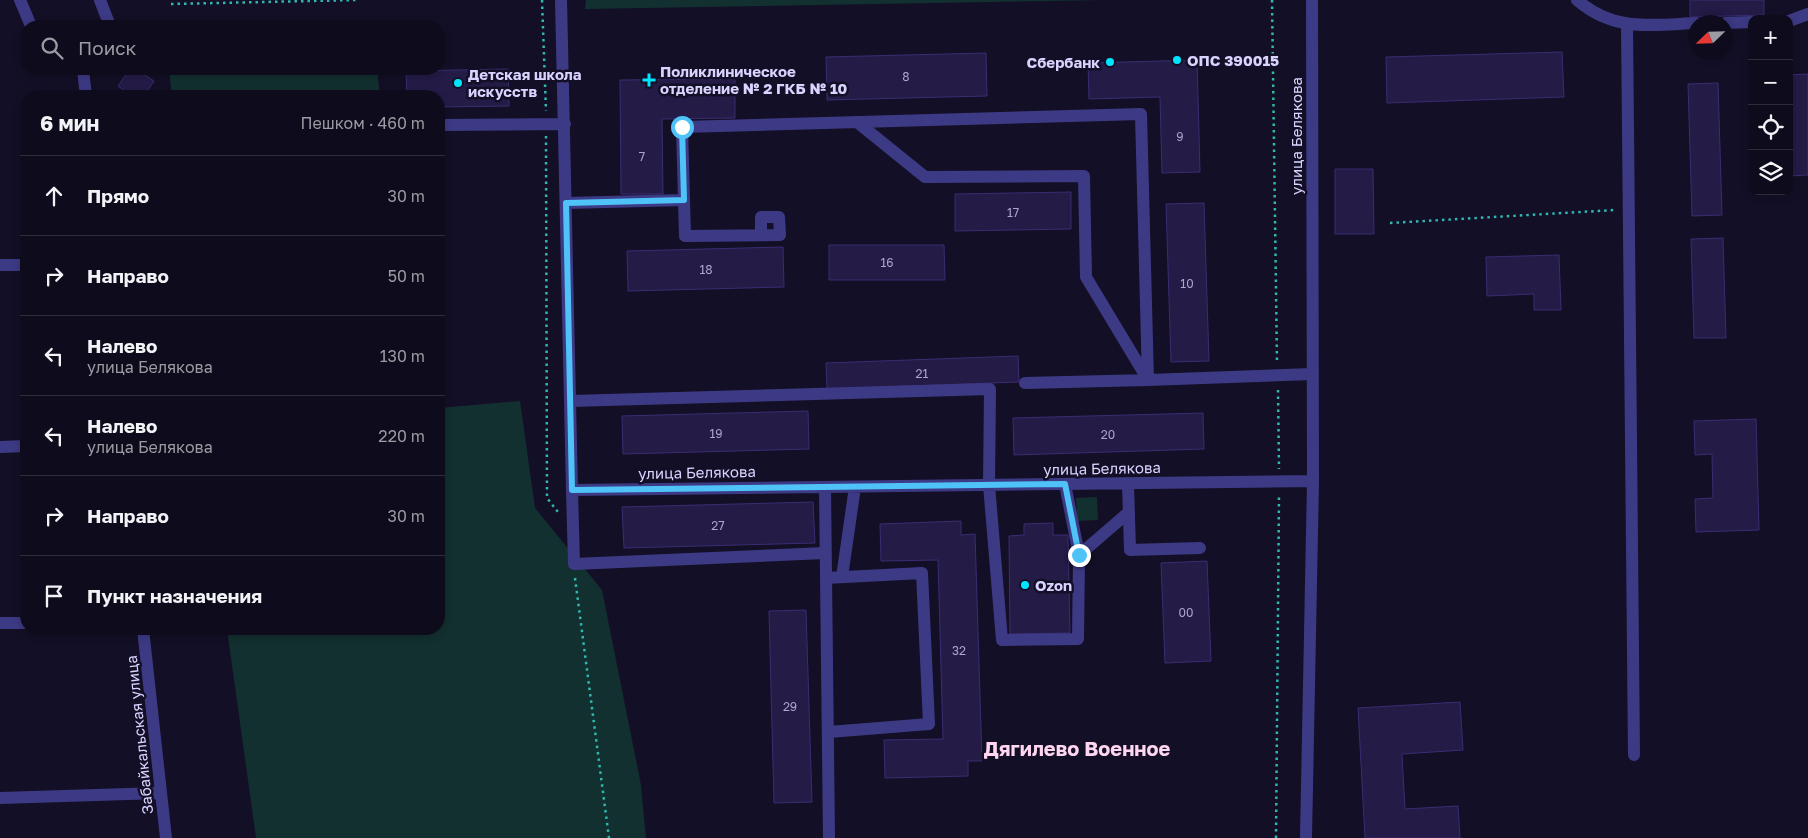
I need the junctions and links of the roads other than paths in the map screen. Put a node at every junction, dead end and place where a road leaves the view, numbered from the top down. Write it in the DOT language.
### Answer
graph roads {
  1 [pos="20,0"];
  2 [pos="100,0"];
  3 [pos="561,0"];
  4 [pos="1312,0"];
  5 [pos="1577,0"];
  6 [pos="1808,14"];
  7 [pos="28,20"];
  8 [pos="108,20"];
  9 [pos="1793,20"];
  10 [pos="1733,22"];
  11 [pos="1748,22"];
  12 [pos="1688,23"];
  13 [pos="1627,25"];
  14 [pos="83,75"];
  15 [pos="85,90"];
  16 [pos="857,122"];
  17 [pos="565,124"];
  18 [pos="445,125"];
  19 [pos="684,200"];
  20 [pos="566,203"];
  21 [pos="761,235"];
  22 [pos="0,265"];
  23 [pos="20,265"];
  24 [pos="1312,374"];
  25 [pos="1148,380"];
  26 [pos="1025,383"];
  27 [pos="571,401"];
  28 [pos="20,446"];
  29 [pos="0,447"];
  30 [pos="1313,481"];
  31 [pos="1065,484"];
  32 [pos="1128,484"];
  33 [pos="989,485"];
  34 [pos="825,487"];
  35 [pos="855,487"];
  36 [pos="572,490"];
  37 [pos="1129,512"];
  38 [pos="1200,548"];
  39 [pos="825,553"];
  40 [pos="1079,555"];
  41 [pos="842,577"];
  42 [pos="826,578"];
  43 [pos="0,623"];
  44 [pos="20,623"];
  45 [pos="144,635"];
  46 [pos="829,732"];
  47 [pos="1634,755"];
  48 [pos="161,793"];
  49 [pos="0,798"];
  50 [pos="166,838"];
  51 [pos="829,838"];
  52 [pos="1306,838"];
  1 -- 7 [label="street"];
  2 -- 8 [label="street"];
  3 -- 17 [label="street"];
  4 -- 24 [label="street, улица Белякова"];
  5 -- 13 [label="street"];
  6 -- 9 [label="street"];
  10 -- 11 [label="street"];
  12 -- 13 [label="street"];
  13 -- 47 [label="street"];
  14 -- 15 [label="street"];
  16 -- 19 [label="street"];
  16 -- 25 [label="street"];
  16 -- 25 [label="street"];
  17 -- 18 [label="street"];
  17 -- 20 [label="street"];
  19 -- 20 [label="street"];
  19 -- 21 [label="street"];
  20 -- 27 [label="street"];
  22 -- 23 [label="street"];
  24 -- 25 [label="street"];
  24 -- 30 [label="street, улица Белякова"];
  25 -- 26 [label="street"];
  27 -- 33 [label="street"];
  27 -- 36 [label="street"];
  28 -- 29 [label="street"];
  30 -- 32 [label="street, улица Белякова"];
  30 -- 52 [label="street, улица Белякова"];
  31 -- 32 [label="street, улица Белякова"];
  31 -- 33 [label="street, улица Белякова"];
  31 -- 40 [label="street"];
  32 -- 37 [label="street"];
  33 -- 35 [label="street, улица Белякова"];
  33 -- 40 [label="street"];
  34 -- 35 [label="street, улица Белякова"];
  34 -- 36 [label="street, улица Белякова"];
  34 -- 39 [label="street"];
  35 -- 41 [label="street"];
  36 -- 39 [label="street"];
  37 -- 38 [label="street"];
  37 -- 40 [label="street"];
  39 -- 42 [label="street"];
  41 -- 42 [label="street"];
  41 -- 46 [label="street"];
  42 -- 46 [label="street"];
  43 -- 44 [label="street"];
  45 -- 48 [label="street, Забайкальская улица"];
  46 -- 51 [label="street"];
  48 -- 49 [label="street"];
  48 -- 50 [label="street, Забайкальская улица"];
}
